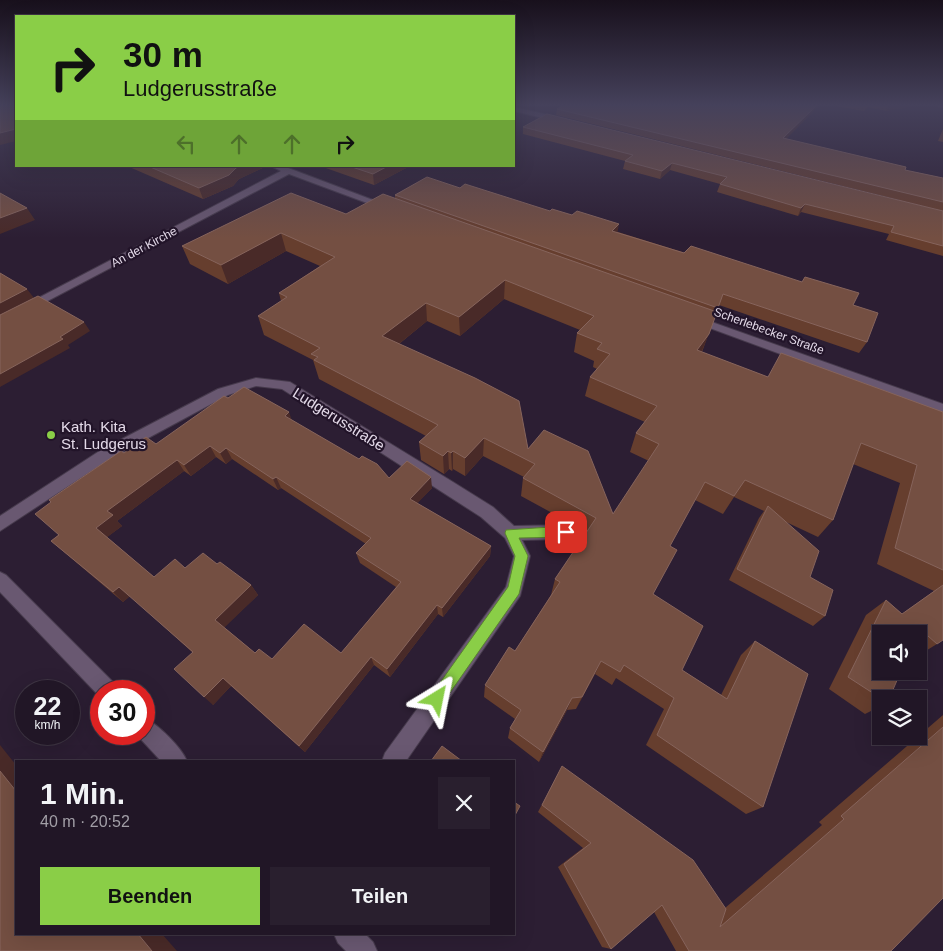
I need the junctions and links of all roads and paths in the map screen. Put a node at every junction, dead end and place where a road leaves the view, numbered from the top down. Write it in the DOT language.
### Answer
graph roads {
  1 [pos="278,167"];
  2 [pos="288,171"];
  3 [pos="397,211"];
  4 [pos="681,314"];
  5 [pos="0,323"];
  6 [pos="943,409"];
  7 [pos="0,524"];
  8 [pos="566,532"];
  9 [pos="511,533"];
  10 [pos="0,580"];
  11 [pos="97,680"];
  12 [pos="155,739"];
  13 [pos="175,760"];
  14 [pos="394,760"];
  15 [pos="348,935"];
  16 [pos="364,951"];
  1 -- 2 [label="street"];
  2 -- 3 [label="street"];
  2 -- 5 [label="street, An der Kirche"];
  4 -- 6 [label="street, Scherlebecker Straße"];
  7 -- 9 [label="street, Ludgerusstraße"];
  8 -- 9 [label="street"];
  9 -- 14 [label="street, Ludgerusstraße"];
  10 -- 11 [label="street"];
  12 -- 13 [label="street"];
  15 -- 16 [label="street"];
}
